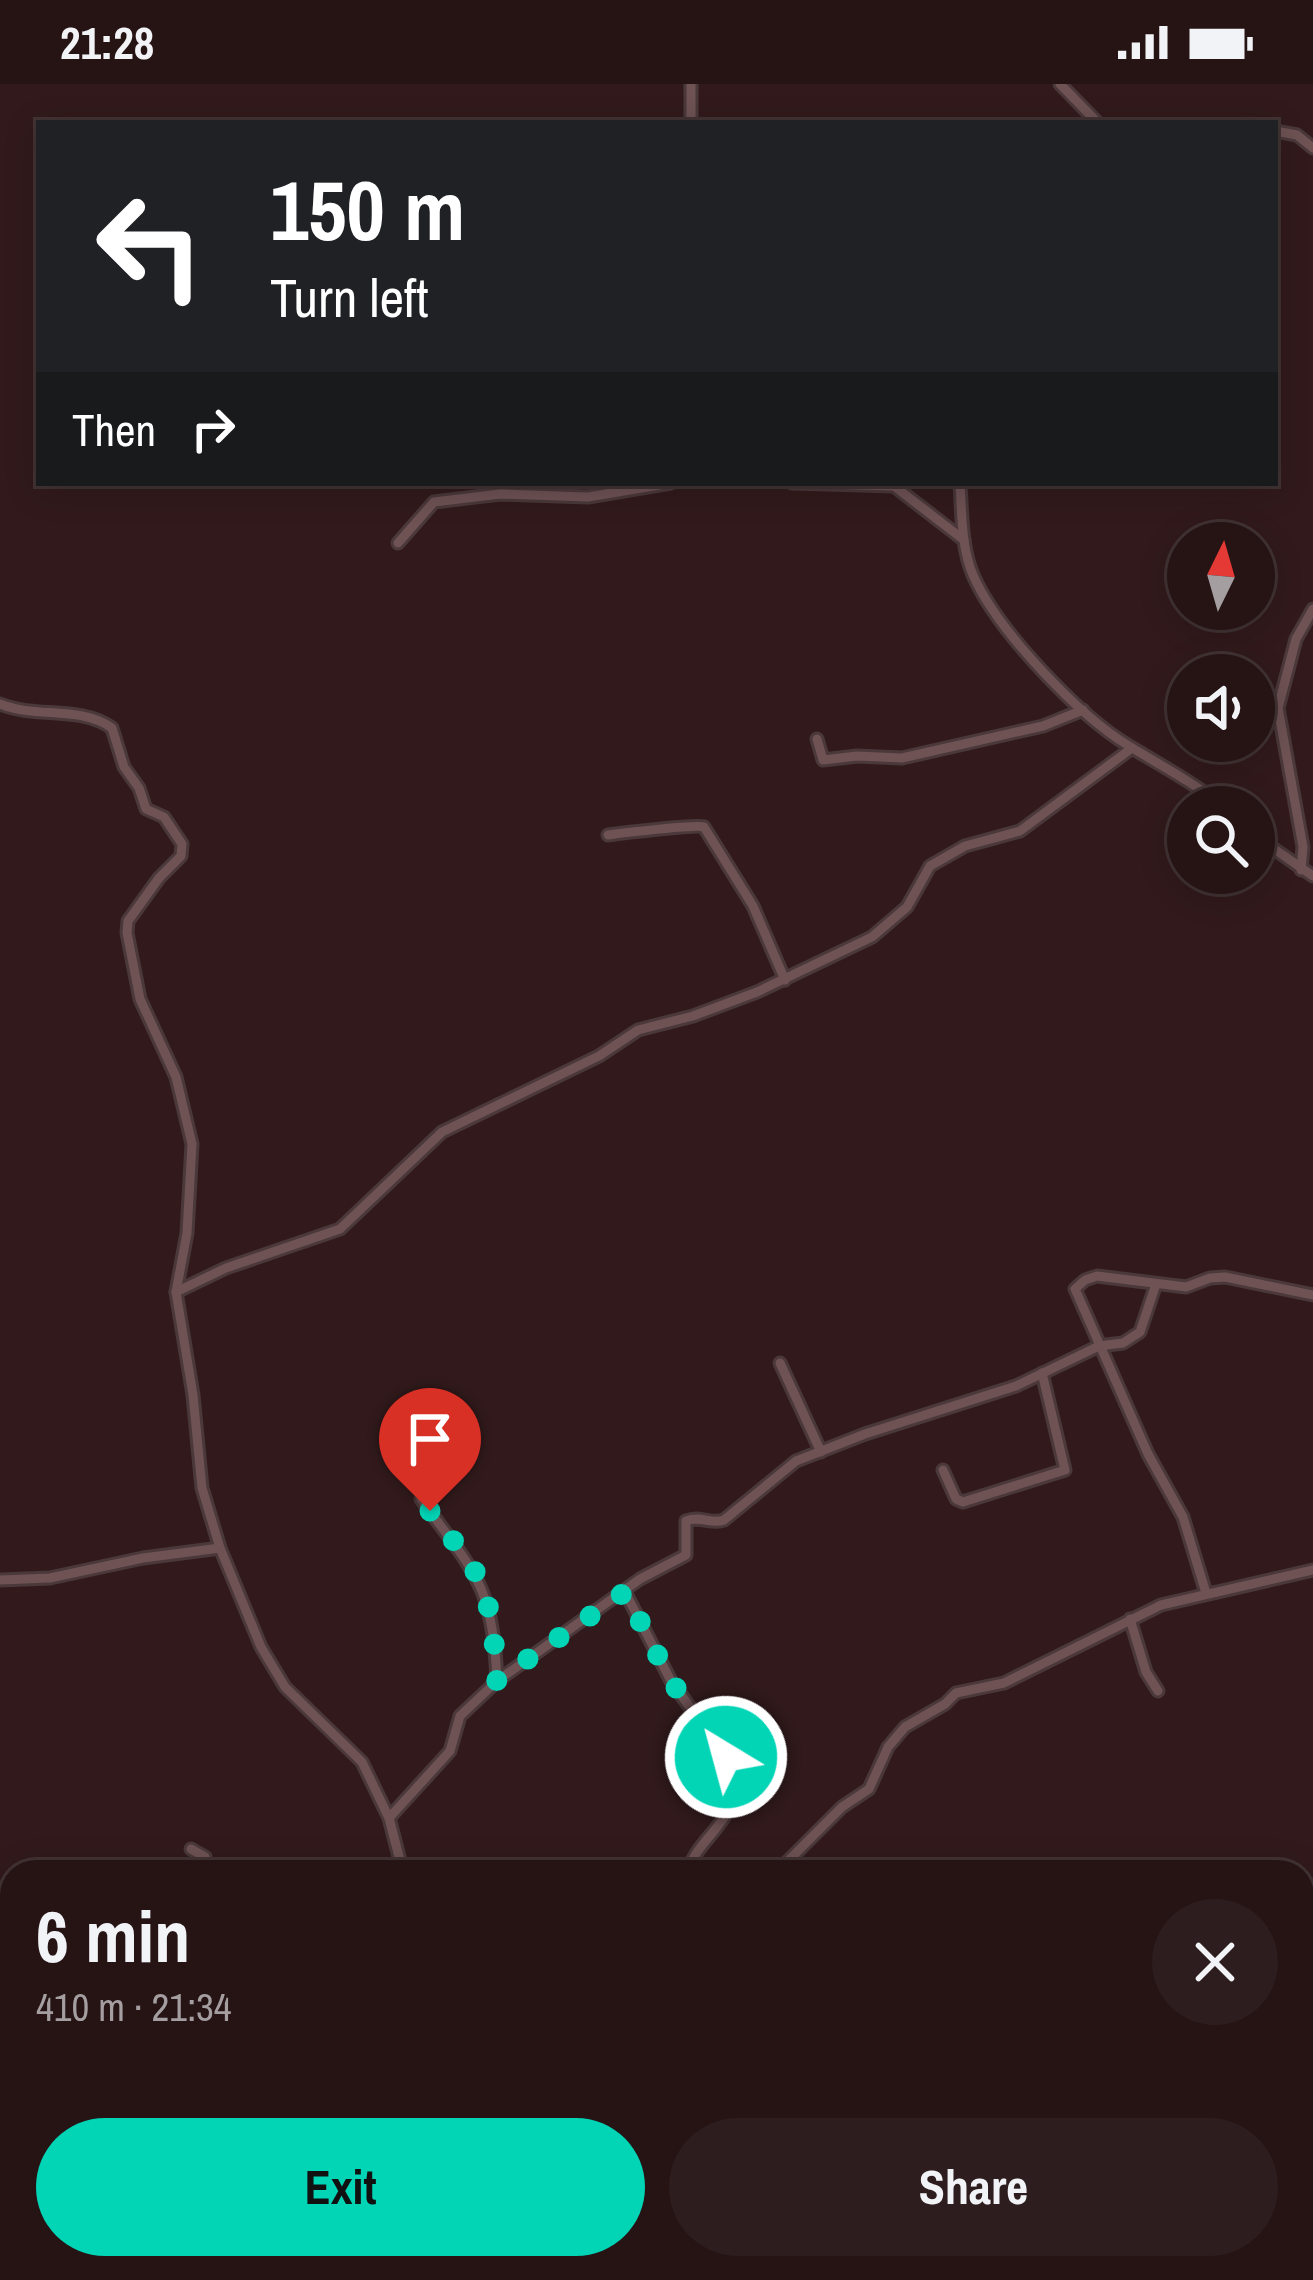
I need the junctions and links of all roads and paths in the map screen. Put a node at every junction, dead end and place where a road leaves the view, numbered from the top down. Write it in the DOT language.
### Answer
graph roads {
  1 [pos="691,84"];
  2 [pos="1060,84"];
  3 [pos="691,120"];
  4 [pos="1095,120"];
  5 [pos="1278,132"];
  6 [pos="1313,148"];
  7 [pos="653,486"];
  8 [pos="868,486"];
  9 [pos="960,486"];
  10 [pos="964,540"];
  11 [pos="398,543"];
  12 [pos="1313,609"];
  13 [pos="1,707"];
  14 [pos="1082,710"];
  15 [pos="817,739"];
  16 [pos="1132,748"];
  17 [pos="1195,786"];
  18 [pos="608,835"];
  19 [pos="1275,851"];
  20 [pos="1301,870"];
  21 [pos="1313,876"];
  22 [pos="785,980"];
  23 [pos="1156,1284"];
  24 [pos="176,1292"];
  25 [pos="1313,1295"];
  26 [pos="1099,1346"];
  27 [pos="780,1363"];
  28 [pos="1042,1373"];
  29 [pos="820,1452"];
  30 [pos="943,1469"];
  31 [pos="422,1499"];
  32 [pos="220,1548"];
  33 [pos="1313,1570"];
  34 [pos="0,1580"];
  35 [pos="625,1592"];
  36 [pos="1205,1594"];
  37 [pos="1130,1619"];
  38 [pos="496,1681"];
  39 [pos="1159,1691"];
  40 [pos="389,1818"];
  41 [pos="191,1849"];
  42 [pos="206,1860"];
  43 [pos="400,1860"];
  44 [pos="692,1860"];
  45 [pos="789,1860"];
  1 -- 3 [label="street"];
  2 -- 4 [label="street"];
  5 -- 6 [label="street"];
  7 -- 11 [label="street"];
  8 -- 10 [label="street"];
  9 -- 10 [label="street"];
  10 -- 14 [label="street"];
  12 -- 20 [label="street"];
  13 -- 24 [label="street"];
  14 -- 15 [label="street"];
  14 -- 16 [label="street"];
  16 -- 17 [label="street"];
  16 -- 22 [label="street"];
  18 -- 22 [label="street"];
  19 -- 20 [label="street"];
  20 -- 21 [label="street"];
  22 -- 24 [label="street"];
  23 -- 25 [label="street"];
  23 -- 26 [label="street"];
  23 -- 26 [label="street"];
  24 -- 32 [label="street"];
  26 -- 28 [label="street"];
  26 -- 36 [label="street"];
  27 -- 29 [label="street"];
  28 -- 29 [label="street"];
  28 -- 30 [label="street"];
  29 -- 35 [label="street"];
  31 -- 38 [label="street"];
  32 -- 34 [label="street"];
  32 -- 40 [label="street"];
  33 -- 36 [label="street"];
  35 -- 38 [label="street"];
  35 -- 44 [label="street"];
  36 -- 37 [label="street"];
  37 -- 39 [label="street"];
  37 -- 45 [label="street"];
  38 -- 40 [label="street"];
  40 -- 43 [label="street"];
  41 -- 42 [label="street"];
}
